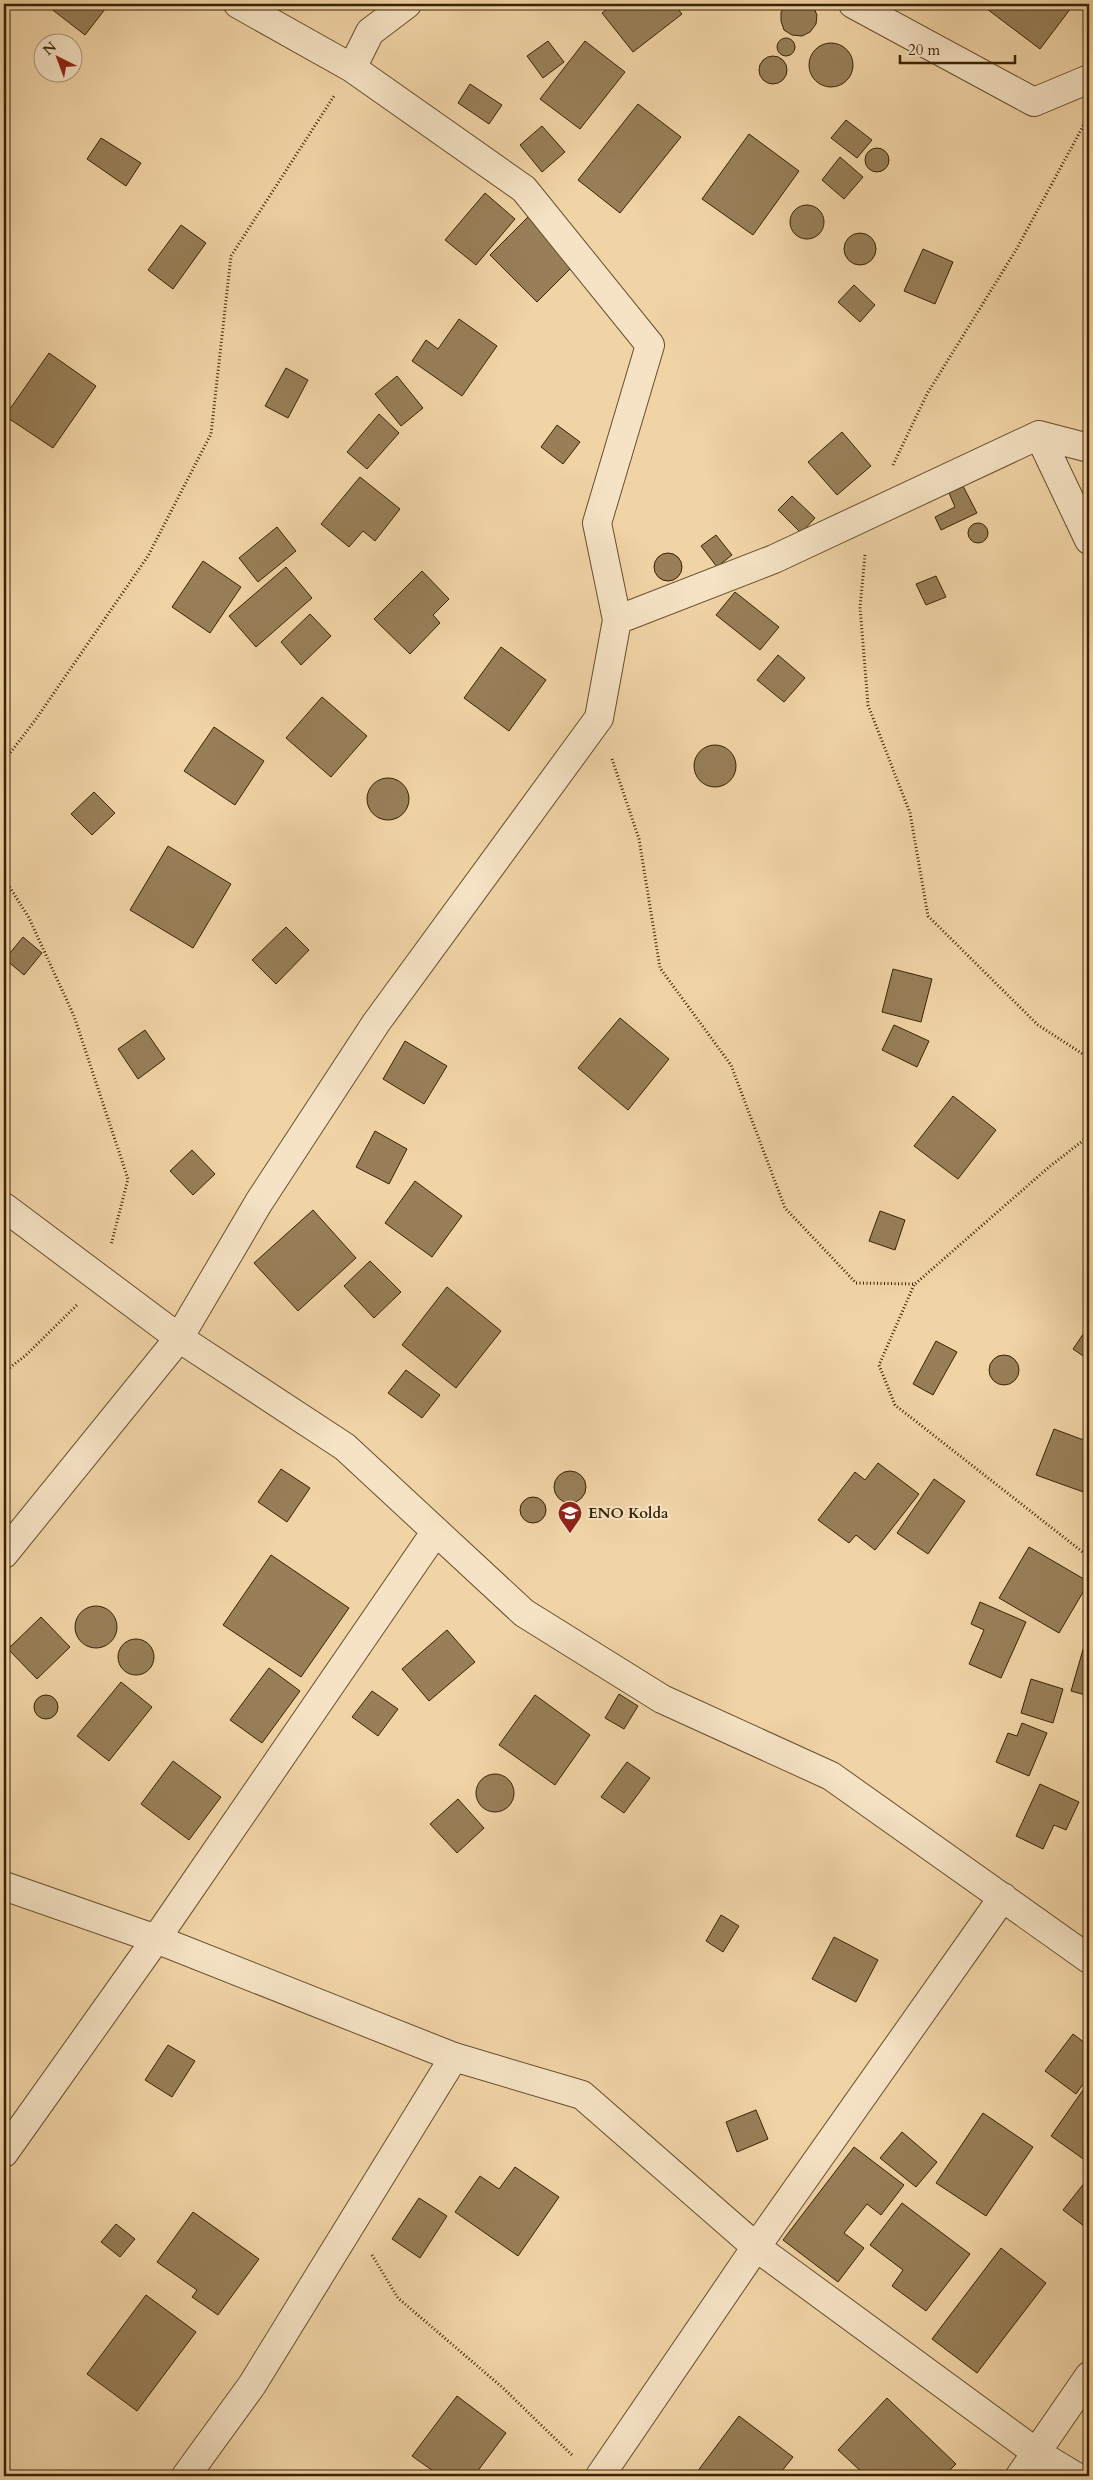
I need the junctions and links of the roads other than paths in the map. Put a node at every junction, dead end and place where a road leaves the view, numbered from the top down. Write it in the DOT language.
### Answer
graph roads {
  1 [pos="238,4"];
  2 [pos="407,4"];
  3 [pos="853,4"];
  4 [pos="352,68"];
  5 [pos="1089,79"];
  6 [pos="1039,435"];
  7 [pos="1089,448"];
  8 [pos="1089,540"];
  9 [pos="617,620"];
  10 [pos="4,1208"];
  11 [pos="179,1338"];
  12 [pos="436,1531"];
  13 [pos="4,1554"];
  14 [pos="4,1886"];
  15 [pos="1003,1897"];
  16 [pos="156,1939"];
  17 [pos="1089,1959"];
  18 [pos="454,2057"];
  19 [pos="4,2153"];
  20 [pos="756,2247"];
  21 [pos="1089,2376"];
  22 [pos="1037,2452"];
  23 [pos="590,2469"];
  24 [pos="186,2476"];
  25 [pos="1020,2476"];
  26 [pos="1075,2476"];
  1 -- 4 [label="street"];
  2 -- 4 [label="street"];
  3 -- 5 [label="street"];
  4 -- 9 [label="street"];
  6 -- 7 [label="street"];
  6 -- 8 [label="street"];
  6 -- 9 [label="street"];
  9 -- 11 [label="street"];
  10 -- 11 [label="street"];
  11 -- 12 [label="street"];
  11 -- 13 [label="street"];
  12 -- 15 [label="street"];
  12 -- 16 [label="street"];
  14 -- 16 [label="street"];
  15 -- 17 [label="street"];
  15 -- 20 [label="street"];
  16 -- 18 [label="street"];
  16 -- 19 [label="street"];
  18 -- 20 [label="street"];
  18 -- 24 [label="street"];
  20 -- 22 [label="street"];
  20 -- 23 [label="street"];
  21 -- 22 [label="street"];
  22 -- 25 [label="street"];
  22 -- 26 [label="street"];
}
